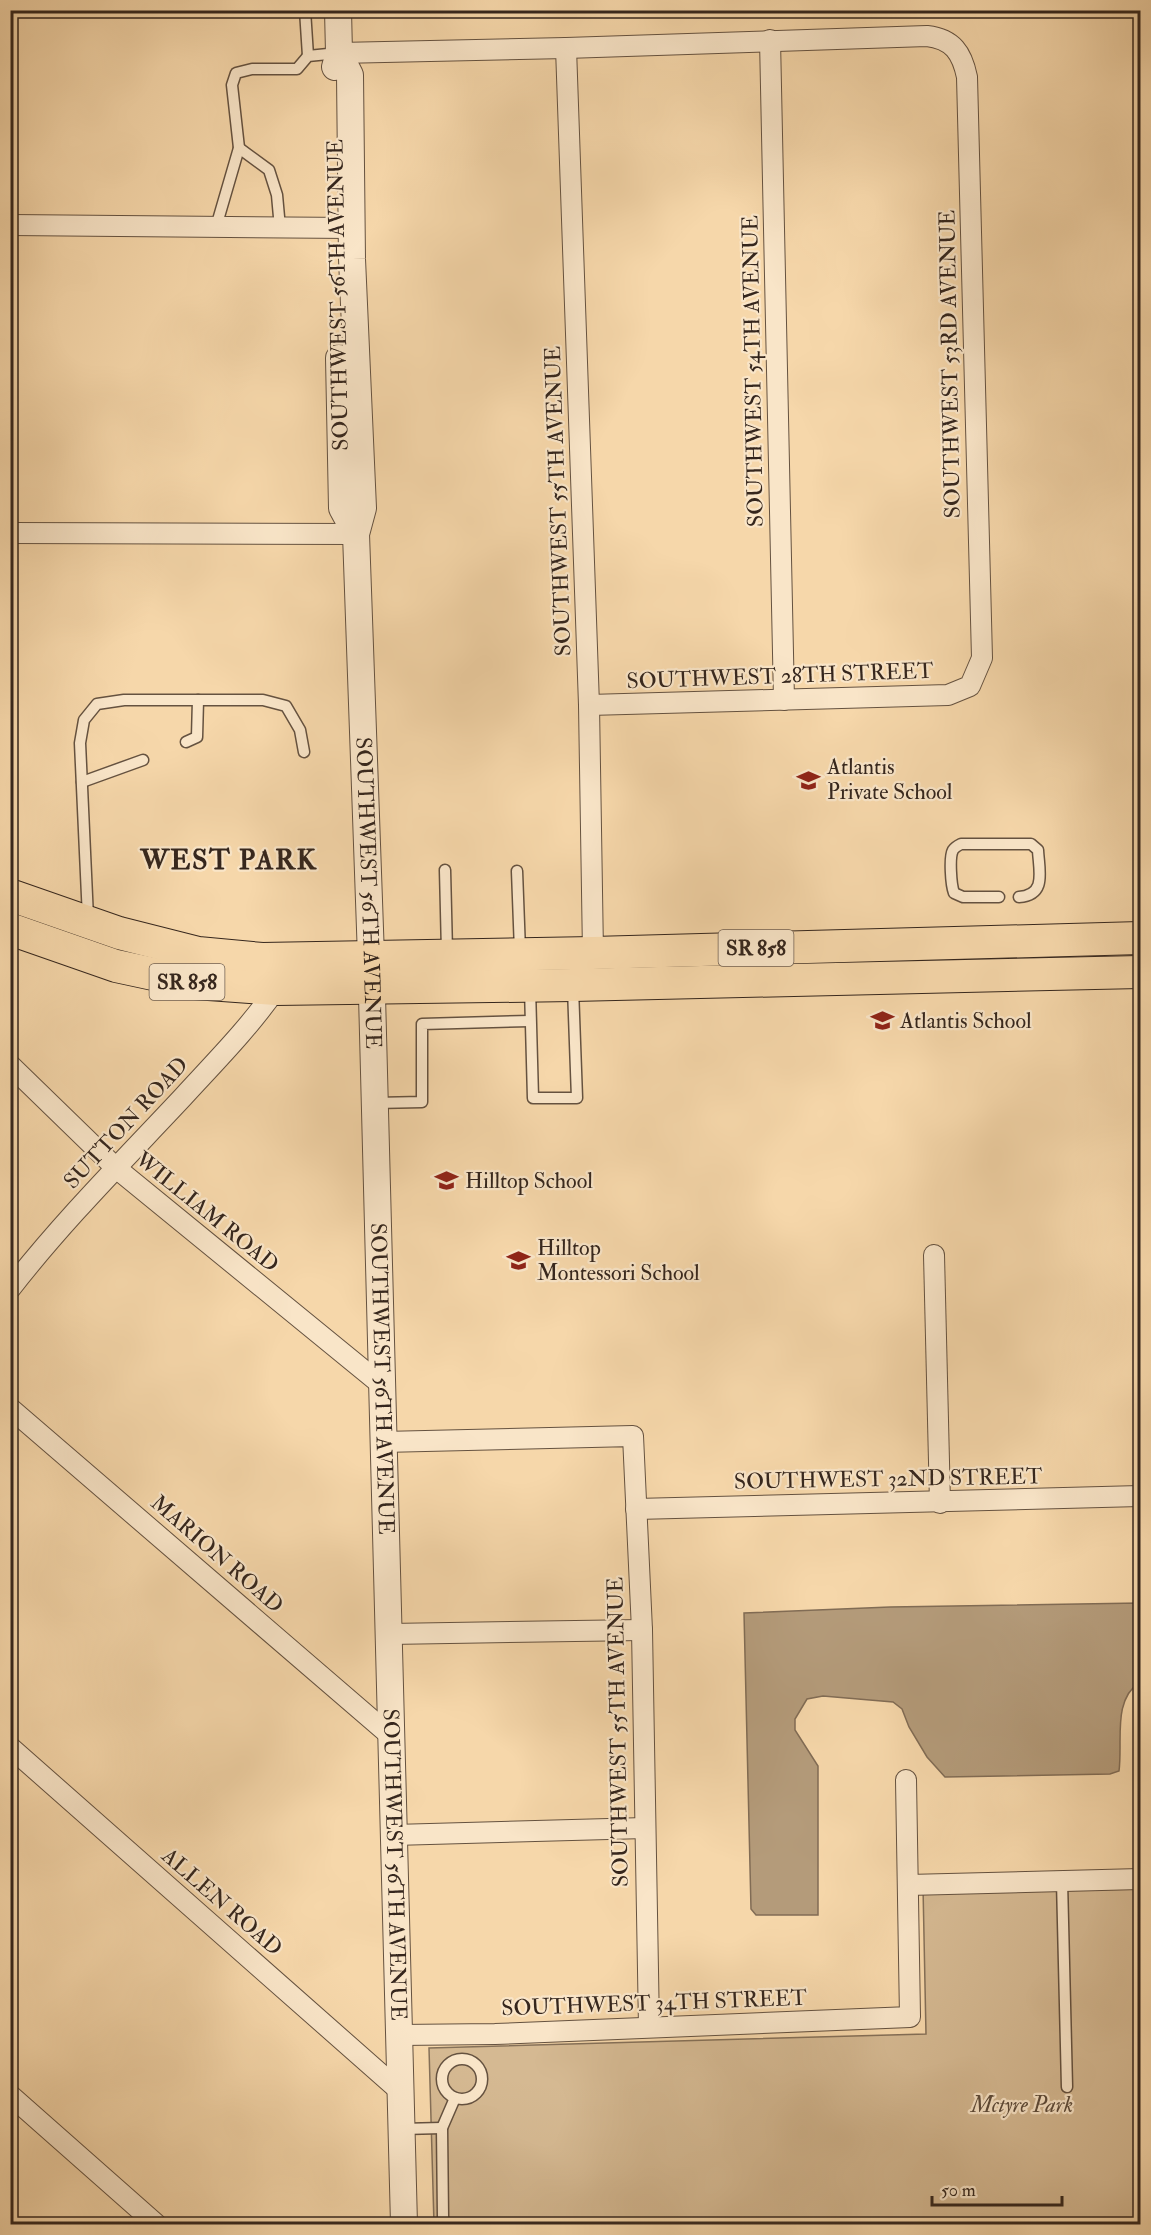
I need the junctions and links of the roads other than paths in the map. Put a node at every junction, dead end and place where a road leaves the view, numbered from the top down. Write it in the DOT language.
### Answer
graph roads {
  1 [pos="305,10"];
  2 [pos="338,10"];
  3 [pos="770,40"];
  4 [pos="566,48"];
  5 [pos="339,53"];
  6 [pos="308,56"];
  7 [pos="239,148"];
  8 [pos="10,225"];
  9 [pos="216,227"];
  10 [pos="280,228"];
  11 [pos="345,229"];
  12 [pos="10,533"];
  13 [pos="356,534"];
  14 [pos="970,686"];
  15 [pos="198,700"];
  16 [pos="784,700"];
  17 [pos="589,705"];
  18 [pos="186,742"];
  19 [pos="304,752"];
  20 [pos="143,760"];
  21 [pos="82,782"];
  22 [pos="445,870"];
  23 [pos="517,871"];
  24 [pos="10,895"];
  25 [pos="999,897"];
  26 [pos="1019,897"];
  27 [pos="88,922"];
  28 [pos="10,929"];
  29 [pos="1140,938"];
  30 [pos="593,953"];
  31 [pos="520,954"];
  32 [pos="447,955"];
  33 [pos="370,957"];
  34 [pos="1140,972"];
  35 [pos="573,985"];
  36 [pos="530,986"];
  37 [pos="371,989"];
  38 [pos="276,990"];
  39 [pos="530,1021"];
  40 [pos="10,1065"];
  41 [pos="375,1103"];
  42 [pos="116,1168"];
  43 [pos="934,1255"];
  44 [pos="10,1289"];
  45 [pos="382,1386"];
  46 [pos="10,1408"];
  47 [pos="383,1442"];
  48 [pos="1140,1496"];
  49 [pos="940,1503"];
  50 [pos="636,1509"];
  51 [pos="642,1630"];
  52 [pos="389,1634"];
  53 [pos="392,1737"];
  54 [pos="10,1748"];
  55 [pos="906,1780"];
  56 [pos="645,1828"];
  57 [pos="394,1835"];
  58 [pos="1140,1880"];
  59 [pos="1062,1881"];
  60 [pos="908,1885"];
  61 [pos="649,2027"];
  62 [pos="399,2035"];
  63 [pos="1068,2087"];
  64 [pos="401,2092"];
  65 [pos="10,2095"];
  66 [pos="455,2098"];
  67 [pos="442,2128"];
  68 [pos="402,2129"];
  69 [pos="156,2224"];
  70 [pos="404,2224"];
  71 [pos="445,2224"];
  1 -- 6 [label="lane"];
  2 -- 5 [label="street, SOUTHWEST 56TH AVENUE"];
  3 -- 4 [label="street"];
  3 -- 14 [label="street, SOUTHWEST 53RD AVENUE"];
  3 -- 16 [label="street, SOUTHWEST 54TH AVENUE"];
  4 -- 5 [label="street"];
  4 -- 17 [label="street, SOUTHWEST 55TH AVENUE"];
  5 -- 6 [label="lane"];
  5 -- 11 [label="street, SOUTHWEST 56TH AVENUE"];
  6 -- 7 [label="lane"];
  7 -- 9 [label="lane"];
  7 -- 10 [label="lane"];
  8 -- 9 [label="street"];
  9 -- 10 [label="street"];
  10 -- 11 [label="street"];
  11 -- 13 [label="street, SOUTHWEST 56TH AVENUE"];
  12 -- 13 [label="street"];
  13 -- 33 [label="street, SOUTHWEST 56TH AVENUE"];
  14 -- 16 [label="street, SOUTHWEST 28TH STREET"];
  15 -- 18 [label="lane"];
  15 -- 19 [label="lane"];
  15 -- 21 [label="lane"];
  16 -- 17 [label="street, SOUTHWEST 28TH STREET"];
  17 -- 30 [label="street, SOUTHWEST 55TH AVENUE"];
  20 -- 21 [label="lane"];
  21 -- 27 [label="lane"];
  22 -- 32 [label="lane"];
  23 -- 31 [label="lane"];
  24 -- 27 [label="main road, SR 858"];
  25 -- 26 [label="lane"];
  27 -- 33 [label="main road, SR 858"];
  28 -- 38 [label="main road, SR 858"];
  29 -- 30 [label="main road, SR 858"];
  30 -- 31 [label="main road, SR 858"];
  31 -- 32 [label="main road, SR 858"];
  32 -- 33 [label="main road, SR 858"];
  33 -- 37 [label="street, SOUTHWEST 56TH AVENUE"];
  34 -- 35 [label="main road, SR 858"];
  35 -- 36 [label="main road, SR 858"];
  35 -- 39 [label="lane"];
  36 -- 37 [label="main road, SR 858"];
  36 -- 39 [label="lane"];
  37 -- 38 [label="main road, SR 858"];
  37 -- 41 [label="street, SOUTHWEST 56TH AVENUE"];
  38 -- 42 [label="street, SUTTON ROAD"];
  39 -- 41 [label="lane"];
  40 -- 42 [label="street, WILLIAM ROAD"];
  41 -- 45 [label="street, SOUTHWEST 56TH AVENUE"];
  42 -- 44 [label="street, SUTTON ROAD"];
  42 -- 45 [label="street, WILLIAM ROAD"];
  43 -- 49 [label="street"];
  45 -- 47 [label="street, SOUTHWEST 56TH AVENUE"];
  46 -- 53 [label="street, MARION ROAD"];
  47 -- 50 [label="street, SOUTHWEST 55TH AVENUE"];
  47 -- 52 [label="street, SOUTHWEST 56TH AVENUE"];
  48 -- 49 [label="street, SOUTHWEST 32ND STREET"];
  49 -- 50 [label="street, SOUTHWEST 32ND STREET"];
  50 -- 51 [label="street, SOUTHWEST 55TH AVENUE"];
  51 -- 52 [label="street"];
  51 -- 56 [label="street, SOUTHWEST 55TH AVENUE"];
  52 -- 53 [label="street, SOUTHWEST 56TH AVENUE"];
  53 -- 57 [label="street, SOUTHWEST 56TH AVENUE"];
  54 -- 64 [label="street, ALLEN ROAD"];
  55 -- 60 [label="street"];
  56 -- 57 [label="street"];
  56 -- 61 [label="street, SOUTHWEST 55TH AVENUE"];
  57 -- 62 [label="street, SOUTHWEST 56TH AVENUE"];
  58 -- 59 [label="street"];
  59 -- 60 [label="street"];
  59 -- 63 [label="lane"];
  60 -- 61 [label="street, SOUTHWEST 34TH STREET"];
  61 -- 62 [label="street, SOUTHWEST 34TH STREET"];
  62 -- 64 [label="street, SOUTHWEST 56TH AVENUE"];
  64 -- 68 [label="street, SOUTHWEST 56TH AVENUE"];
  65 -- 69 [label="street"];
  66 -- 67 [label="lane"];
  67 -- 68 [label="lane"];
  67 -- 71 [label="lane"];
  68 -- 70 [label="street, SOUTHWEST 56TH AVENUE"];
}
